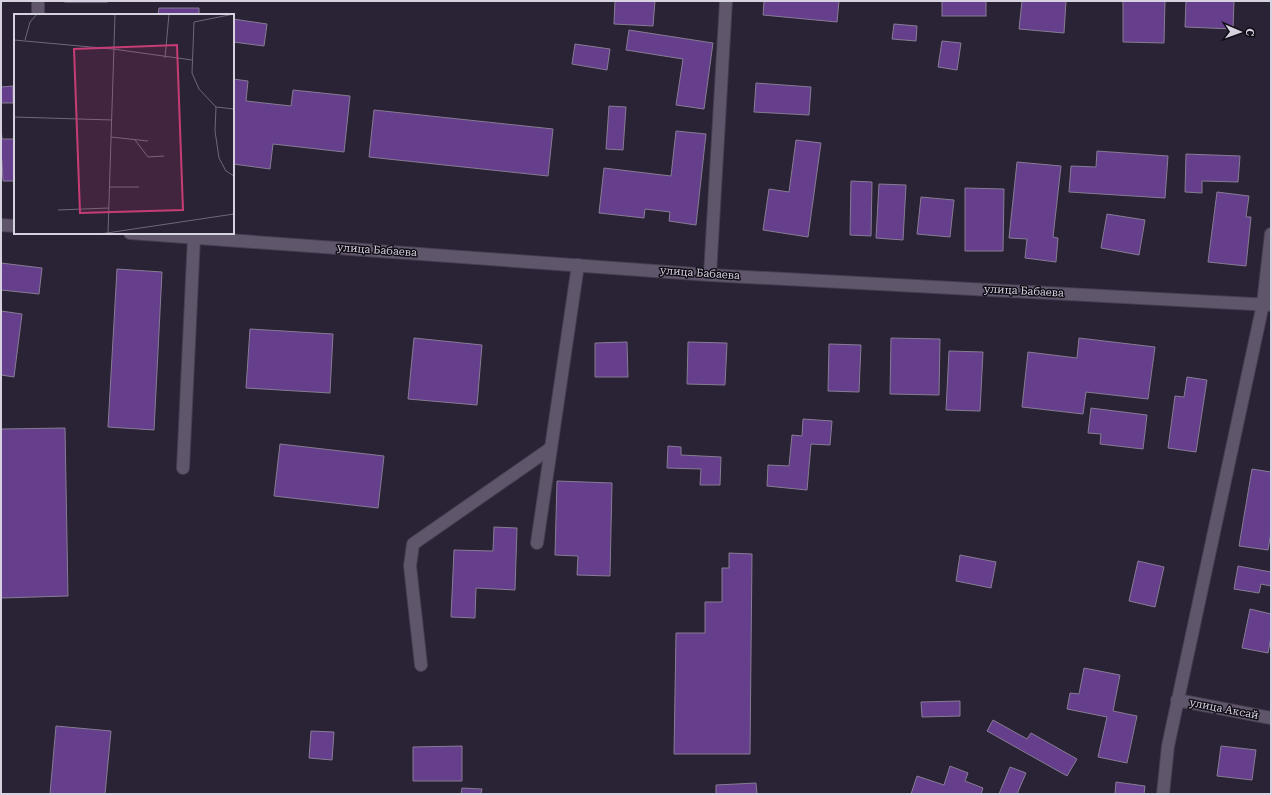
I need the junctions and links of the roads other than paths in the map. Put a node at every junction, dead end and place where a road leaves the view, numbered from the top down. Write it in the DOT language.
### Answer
graph roads {
  1 [pos="38,1"];
  2 [pos="726,1"];
  3 [pos="38,14"];
  4 [pos="1,225"];
  5 [pos="14,226"];
  6 [pos="146,234"];
  7 [pos="1271,234"];
  8 [pos="194,237"];
  9 [pos="578,265"];
  10 [pos="710,274"];
  11 [pos="1267,304"];
  12 [pos="551,448"];
  13 [pos="183,468"];
  14 [pos="537,543"];
  15 [pos="421,665"];
  16 [pos="1177,700"];
  17 [pos="1271,718"];
  18 [pos="1163,794"];
  1 -- 3 [label="street"];
  2 -- 10 [label="street"];
  4 -- 5 [label="street"];
  6 -- 8 [label="street, улица Бабаева"];
  7 -- 11 [label="street"];
  8 -- 9 [label="street, улица Бабаева"];
  8 -- 13 [label="street"];
  9 -- 10 [label="street, улица Бабаева"];
  9 -- 12 [label="street"];
  10 -- 11 [label="street, улица Бабаева"];
  11 -- 16 [label="street"];
  12 -- 14 [label="street"];
  12 -- 15 [label="street"];
  16 -- 17 [label="street, улица Аксай"];
  16 -- 18 [label="street"];
}
